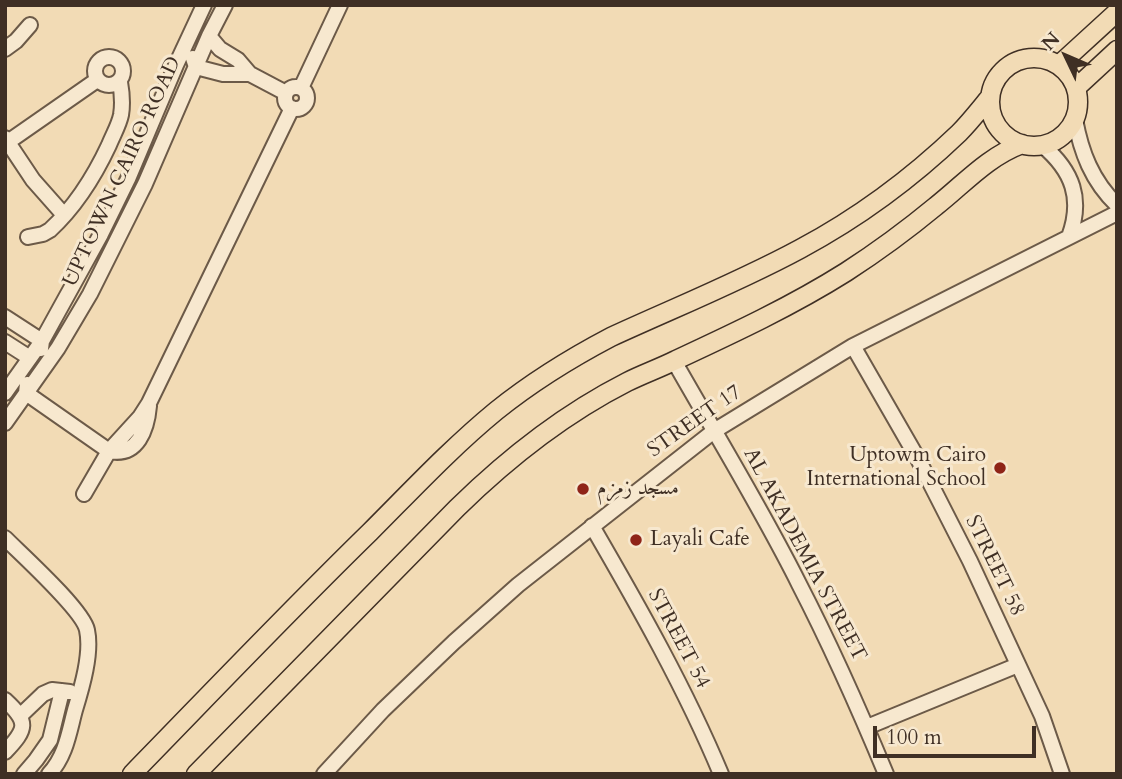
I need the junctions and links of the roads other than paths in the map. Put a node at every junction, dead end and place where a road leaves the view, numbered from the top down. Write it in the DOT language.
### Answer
graph roads {
  1 [pos="204,5"];
  2 [pos="209,5"];
  3 [pos="225,5"];
  4 [pos="340,5"];
  5 [pos="1117,12"];
  6 [pos="30,25"];
  7 [pos="209,36"];
  8 [pos="5,50"];
  9 [pos="1117,50"];
  10 [pos="1059,65"];
  11 [pos="196,67"];
  12 [pos="250,75"];
  13 [pos="97,80"];
  14 [pos="120,82"];
  15 [pos="301,88"];
  16 [pos="1076,88"];
  17 [pos="286,93"];
  18 [pos="990,97"];
  19 [pos="292,108"];
  20 [pos="1075,119"];
  21 [pos="6,141"];
  22 [pos="1021,144"];
  23 [pos="1042,145"];
  24 [pos="1117,205"];
  25 [pos="1117,213"];
  26 [pos="64,215"];
  27 [pos="28,237"];
  28 [pos="1069,237"];
  29 [pos="5,317"];
  30 [pos="42,341"];
  31 [pos="5,342"];
  32 [pos="853,346"];
  33 [pos="30,358"];
  34 [pos="674,361"];
  35 [pos="5,393"];
  36 [pos="26,393"];
  37 [pos="5,423"];
  38 [pos="714,431"];
  39 [pos="109,451"];
  40 [pos="84,494"];
  41 [pos="592,526"];
  42 [pos="5,538"];
  43 [pos="1018,665"];
  44 [pos="62,691"];
  45 [pos="80,694"];
  46 [pos="5,700"];
  47 [pos="21,715"];
  48 [pos="867,727"];
  49 [pos="5,752"];
  50 [pos="24,774"];
  51 [pos="50,774"];
  52 [pos="132,774"];
  53 [pos="196,774"];
  54 [pos="324,774"];
  55 [pos="721,774"];
  56 [pos="886,774"];
  57 [pos="1062,774"];
  1 -- 30 [label="street, UPTOWN CAIRO ROAD"];
  2 -- 11 [label="street"];
  3 -- 7 [label="street, UPTOWN CAIRO ROAD"];
  4 -- 15 [label="street"];
  5 -- 10 [label="main road"];
  6 -- 8 [label="street"];
  7 -- 11 [label="street, UPTOWN CAIRO ROAD"];
  7 -- 12 [label="street"];
  9 -- 16 [label="main road"];
  10 -- 16 [label="main road"];
  10 -- 18 [label="main road"];
  11 -- 12 [label="street"];
  11 -- 36 [label="street, UPTOWN CAIRO ROAD"];
  12 -- 17 [label="street"];
  13 -- 14 [label="street"];
  13 -- 14 [label="street"];
  13 -- 21 [label="street"];
  14 -- 26 [label="street"];
  15 -- 17 [label="street"];
  15 -- 19 [label="street"];
  16 -- 20 [label="main road"];
  17 -- 19 [label="street"];
  18 -- 22 [label="main road"];
  18 -- 52 [label="main road"];
  19 -- 39 [label="street"];
  20 -- 23 [label="main road"];
  20 -- 24 [label="street"];
  21 -- 26 [label="street"];
  22 -- 23 [label="main road"];
  22 -- 34 [label="main road"];
  23 -- 28 [label="street"];
  25 -- 28 [label="street, STREET 17"];
  26 -- 27 [label="street"];
  28 -- 32 [label="street, STREET 17"];
  29 -- 30 [label="street"];
  30 -- 33 [label="street, UPTOWN CAIRO ROAD"];
  30 -- 36 [label="street"];
  31 -- 33 [label="street"];
  32 -- 38 [label="street, STREET 17"];
  32 -- 43 [label="street, STREET 58"];
  33 -- 35 [label="street, UPTOWN CAIRO ROAD"];
  34 -- 38 [label="street, AL AKADEMIA STREET"];
  34 -- 53 [label="main road"];
  36 -- 37 [label="street, UPTOWN CAIRO ROAD"];
  36 -- 39 [label="street"];
  38 -- 41 [label="street, STREET 17"];
  38 -- 48 [label="street, AL AKADEMIA STREET"];
  39 -- 40 [label="street"];
  41 -- 54 [label="street, STREET 17"];
  41 -- 55 [label="street, STREET 54"];
  42 -- 45 [label="street"];
  43 -- 48 [label="street"];
  43 -- 57 [label="street, STREET 58"];
  44 -- 45 [label="street"];
  44 -- 47 [label="street"];
  44 -- 50 [label="street"];
  45 -- 51 [label="street"];
  46 -- 47 [label="street"];
  47 -- 49 [label="street"];
  48 -- 56 [label="street, AL AKADEMIA STREET"];
}
